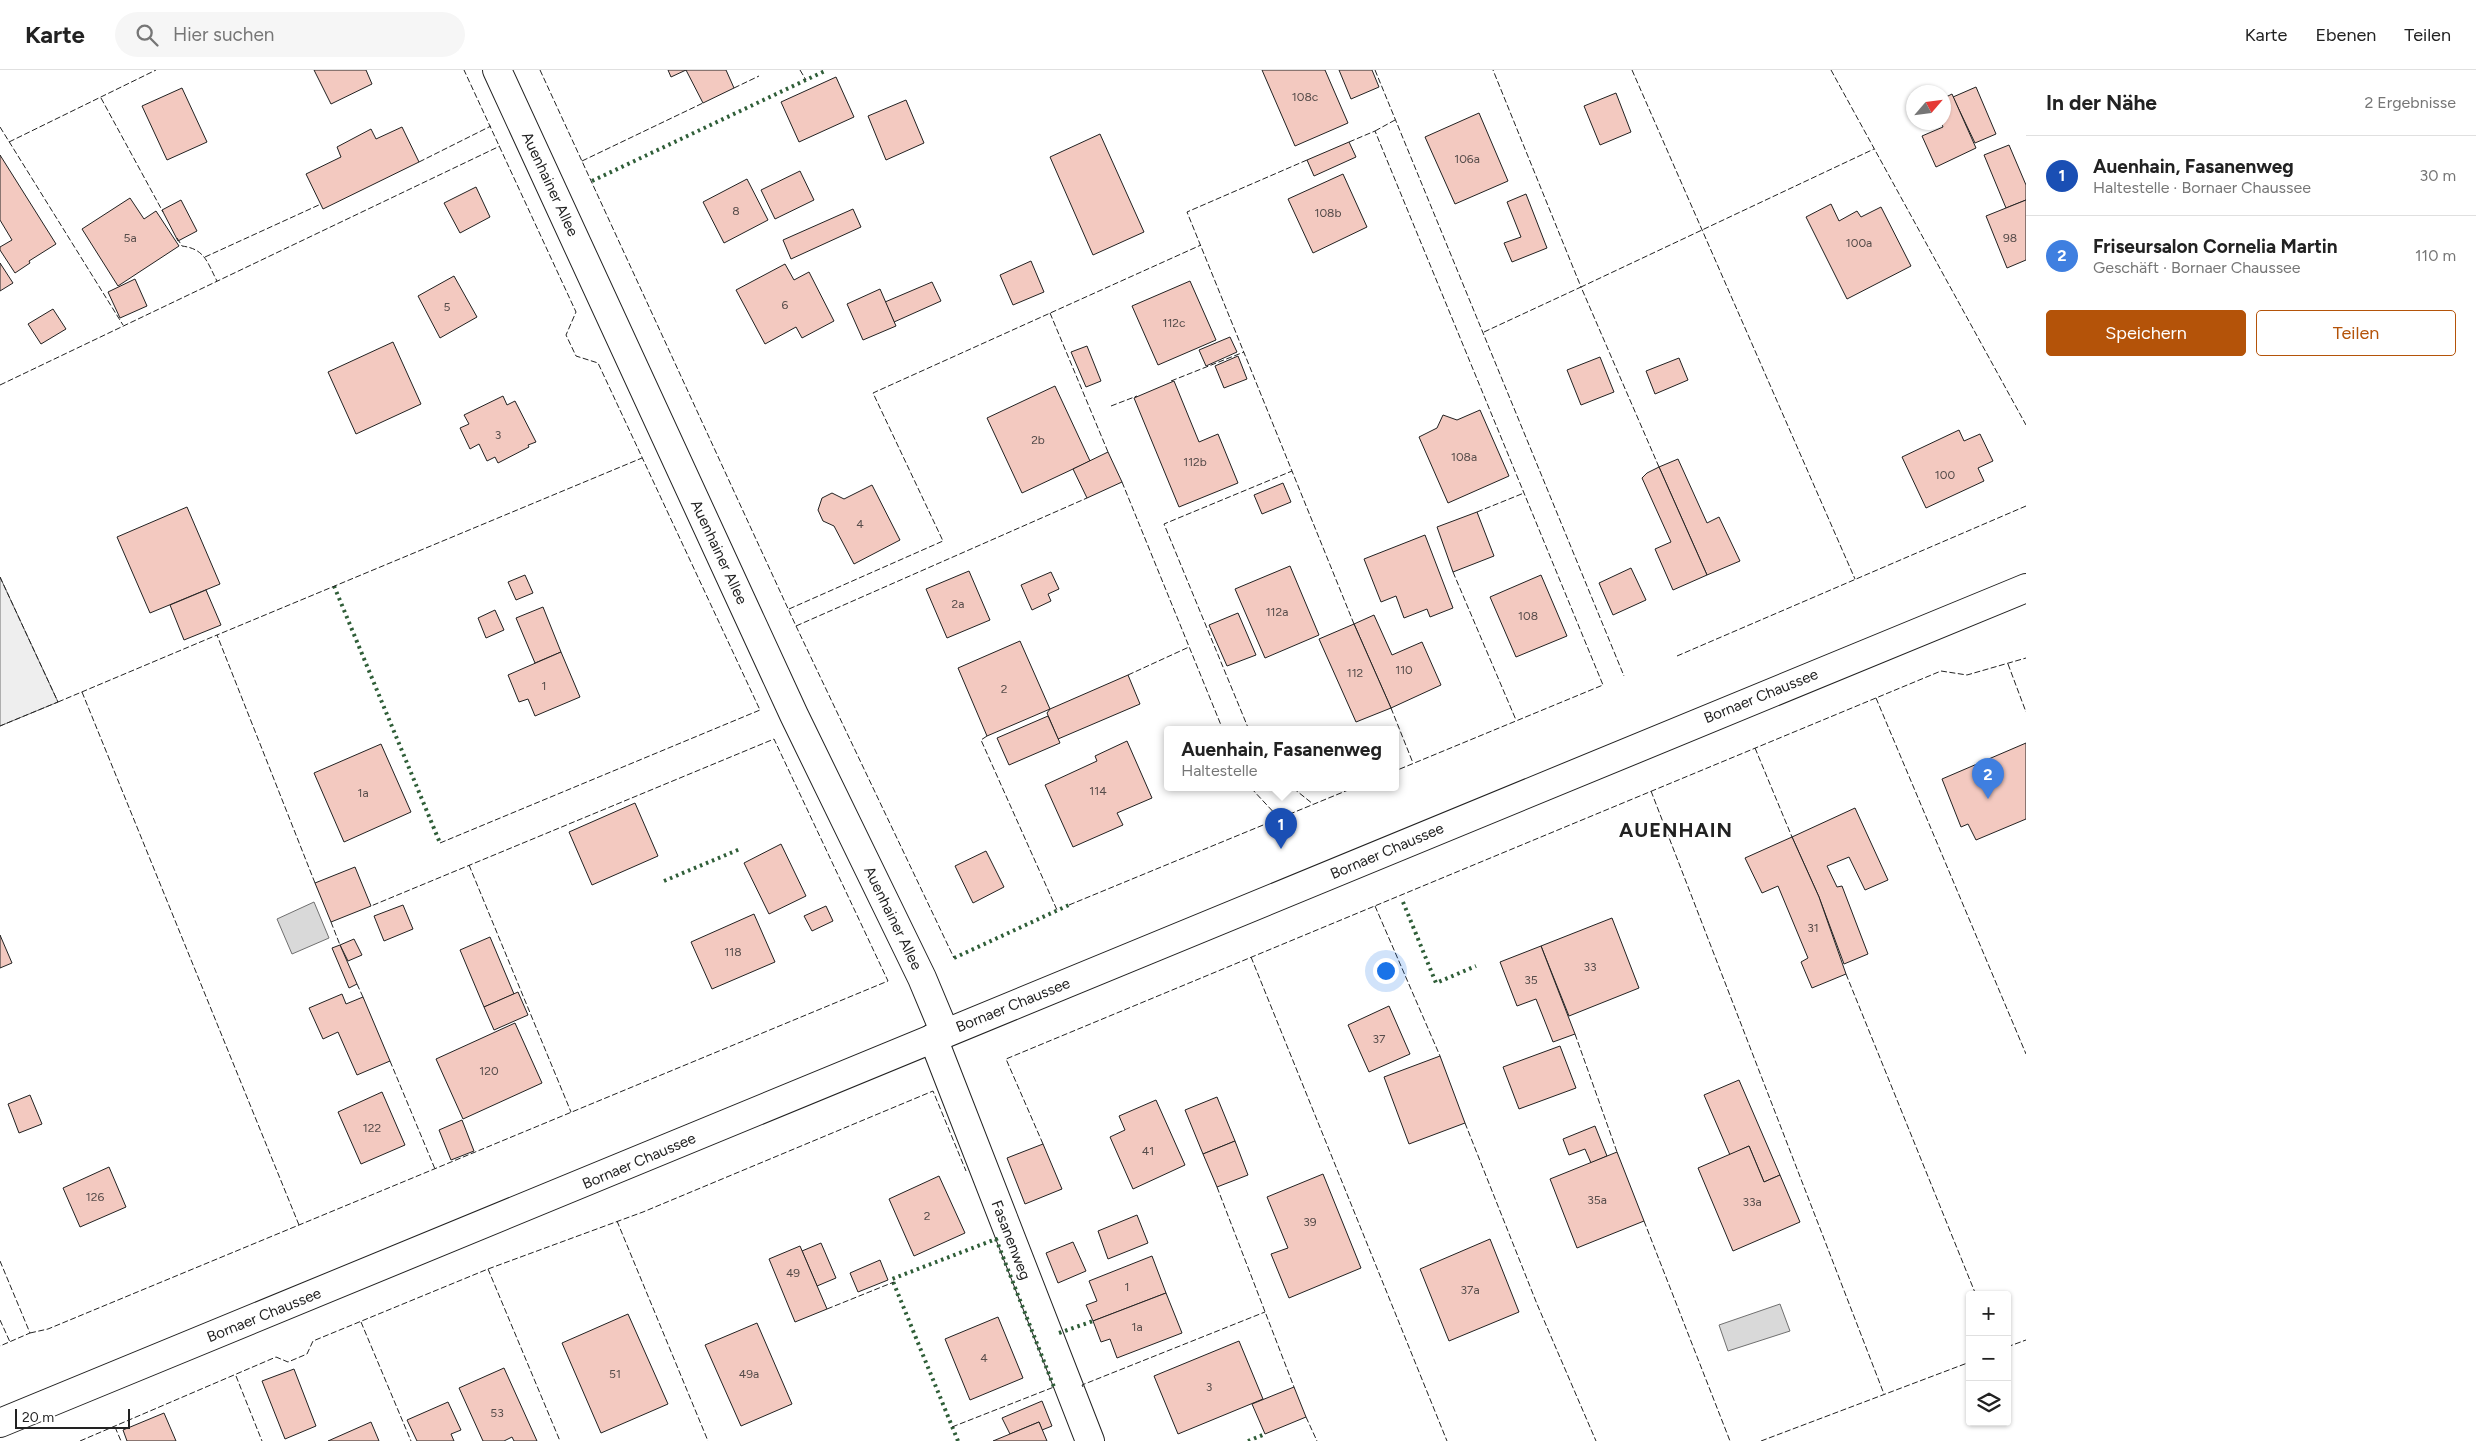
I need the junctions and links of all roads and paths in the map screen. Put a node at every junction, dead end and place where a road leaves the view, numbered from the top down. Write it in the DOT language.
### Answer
graph roads {
  1 [pos="497,70"];
  2 [pos="2026,588"];
  3 [pos="939,1035"];
  4 [pos="0,1423"];
  5 [pos="1090,1441"];
  1 -- 3 [label="street, Auenhainer Allee"];
  2 -- 3 [label="street, Bornaer Chaussee"];
  3 -- 4 [label="street, Bornaer Chaussee"];
  3 -- 5 [label="street, Fasanenweg"];
}
